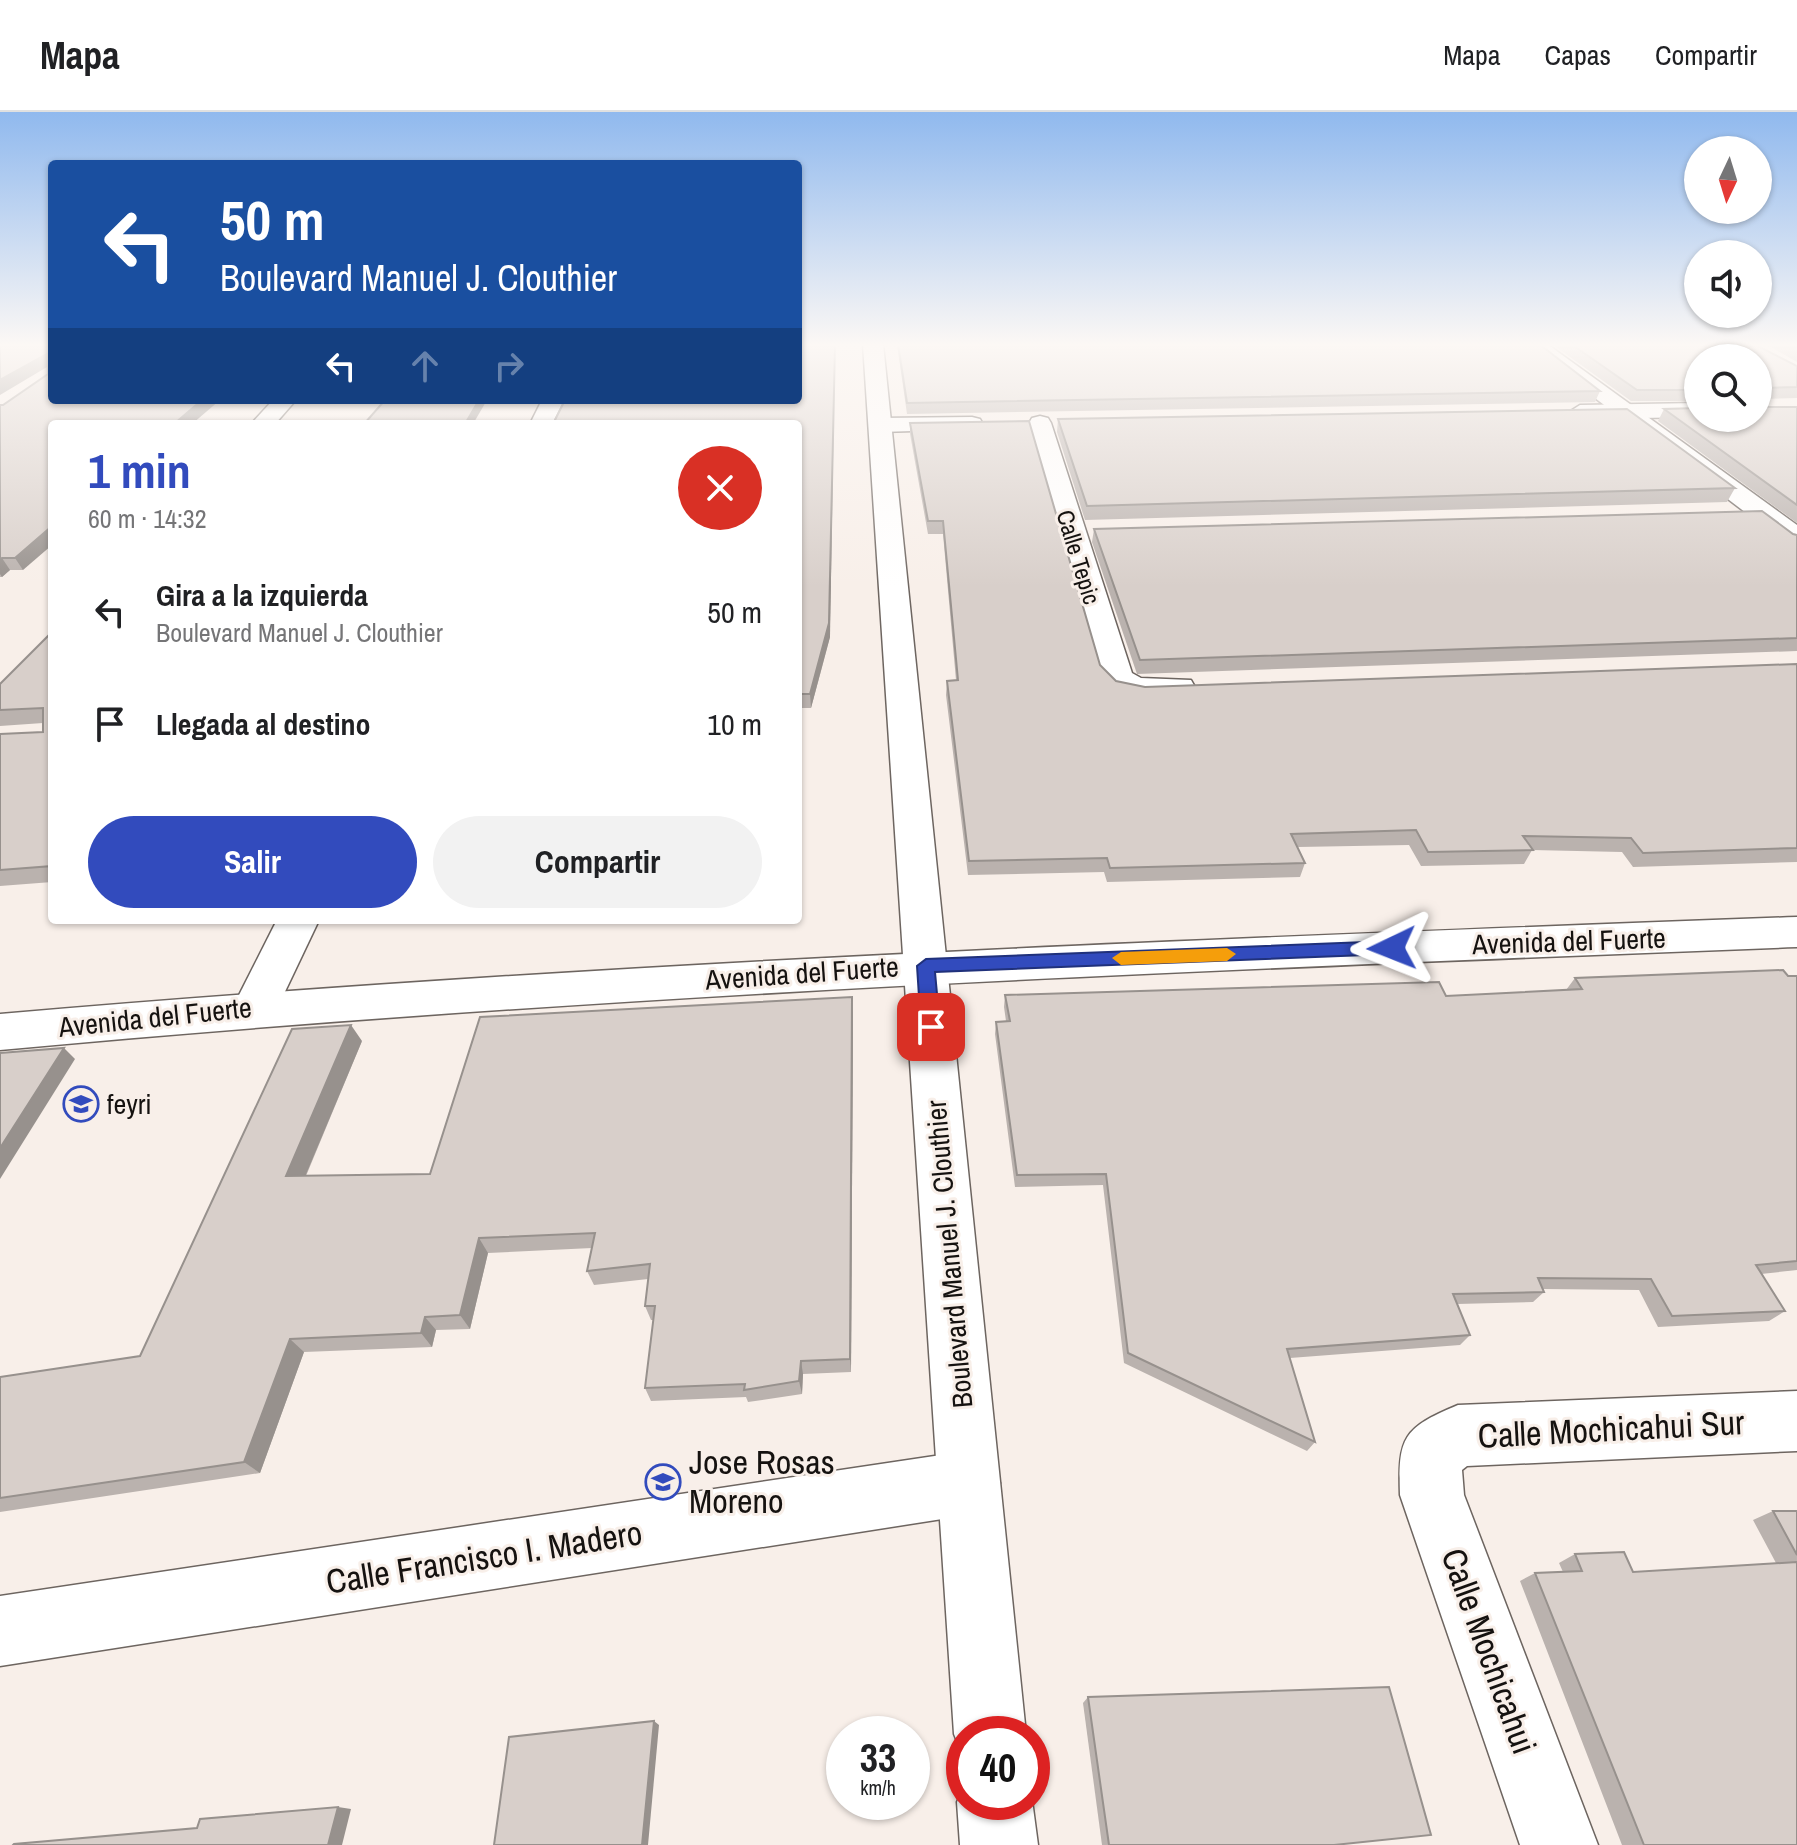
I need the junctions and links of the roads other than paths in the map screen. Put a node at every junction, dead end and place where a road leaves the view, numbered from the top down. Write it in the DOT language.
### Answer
graph roads {
  1 [pos="880,425"];
  2 [pos="896,425"];
  3 [pos="1048,425"];
  4 [pos="1644,425"];
  5 [pos="1762,512"];
  6 [pos="1715,514"];
  7 [pos="1102,530"];
  8 [pos="1070,531"];
  9 [pos="1797,538"];
  10 [pos="1207,686"];
  11 [pos="296,924"];
  12 [pos="1797,932"];
  13 [pos="926,966"];
  14 [pos="256,1007"];
  15 [pos="0,1032"];
  16 [pos="1797,1421"];
  17 [pos="1430,1455"];
  18 [pos="968,1483"];
  19 [pos="0,1631"];
  20 [pos="988,1716"];
  21 [pos="997,1820"];
  22 [pos="999,1845"];
  23 [pos="1559,1845"];
  1 -- 2 [label="street, Calle Tepic"];
  1 -- 13 [label="street, Boulevard Manuel J. Clouthier"];
  3 -- 8 [label="street, Calle Tepic"];
  4 -- 5 [label="street"];
  5 -- 6 [label="street"];
  5 -- 9 [label="street"];
  7 -- 8 [label="street"];
  8 -- 10 [label="street, Calle Tepic"];
  11 -- 14 [label="street"];
  12 -- 13 [label="street, Avenida del Fuerte"];
  13 -- 14 [label="street, Avenida del Fuerte"];
  13 -- 18 [label="street, Boulevard Manuel J. Clouthier"];
  14 -- 15 [label="street, Avenida del Fuerte"];
  16 -- 17 [label="street, Calle Mochicahui Sur"];
  17 -- 23 [label="street, Calle Mochicahui"];
  18 -- 19 [label="street, Calle Francisco I. Madero"];
  18 -- 20 [label="street, Boulevard Manuel J. Clouthier"];
  21 -- 22 [label="street"];
}
